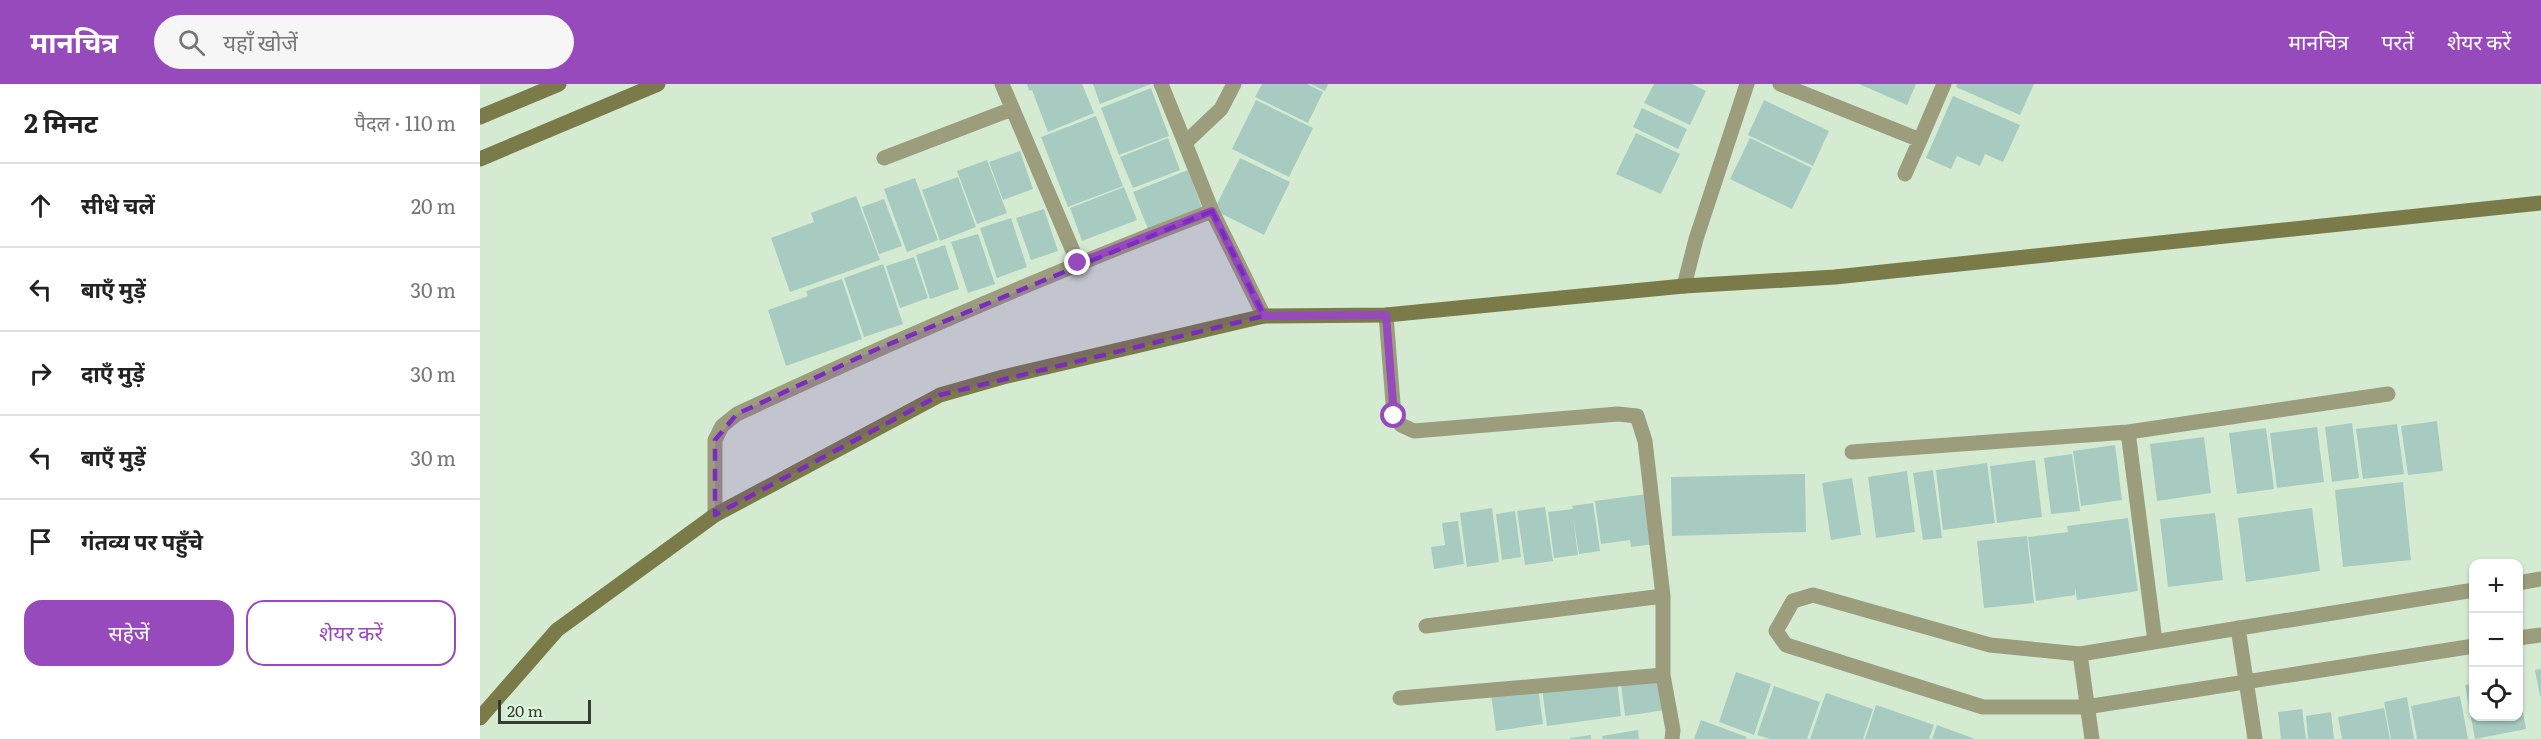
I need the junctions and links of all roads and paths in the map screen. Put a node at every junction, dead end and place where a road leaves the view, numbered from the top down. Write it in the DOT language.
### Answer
graph roads {
  1 [pos="559,84"];
  2 [pos="658,84"];
  3 [pos="1002,84"];
  4 [pos="1161,84"];
  5 [pos="1234,84"];
  6 [pos="1747,84"];
  7 [pos="1780,84"];
  8 [pos="1944,84"];
  9 [pos="1012,109"];
  10 [pos="480,117"];
  11 [pos="1920,140"];
  12 [pos="1185,143"];
  13 [pos="884,158"];
  14 [pos="480,159"];
  15 [pos="1905,174"];
  16 [pos="2541,202"];
  17 [pos="1212,211"];
  18 [pos="1078,263"];
  19 [pos="1684,286"];
  20 [pos="1386,315"];
  21 [pos="1264,316"];
  22 [pos="2388,394"];
  23 [pos="2128,432"];
  24 [pos="1852,452"];
  25 [pos="715,515"];
  26 [pos="2541,579"];
  27 [pos="2523,581"];
  28 [pos="2469,591"];
  29 [pos="1663,596"];
  30 [pos="1426,626"];
  31 [pos="2238,628"];
  32 [pos="2541,634"];
  33 [pos="2523,637"];
  34 [pos="2155,641"];
  35 [pos="2469,647"];
  36 [pos="2079,654"];
  37 [pos="1663,675"];
  38 [pos="2246,682"];
  39 [pos="1400,698"];
  40 [pos="2086,707"];
  41 [pos="480,718"];
  42 [pos="1672,739"];
  43 [pos="2092,739"];
  44 [pos="2255,739"];
  1 -- 10 [label="street"];
  2 -- 14 [label="street"];
  3 -- 9 [label="street"];
  4 -- 12 [label="street"];
  5 -- 12 [label="street"];
  6 -- 19 [label="street"];
  7 -- 11 [label="street"];
  8 -- 11 [label="street"];
  9 -- 13 [label="street"];
  9 -- 18 [label="street"];
  11 -- 15 [label="street"];
  12 -- 17 [label="street"];
  16 -- 19 [label="street"];
  17 -- 18 [label="street"];
  17 -- 21 [label="street"];
  18 -- 25 [label="street"];
  19 -- 20 [label="street"];
  20 -- 21 [label="street"];
  20 -- 29 [label="street"];
  21 -- 25 [label="street"];
  22 -- 23 [label="street"];
  23 -- 24 [label="street"];
  23 -- 34 [label="street"];
  25 -- 41 [label="street"];
  26 -- 27 [label="street"];
  28 -- 31 [label="street"];
  29 -- 30 [label="street"];
  29 -- 37 [label="street"];
  31 -- 34 [label="street"];
  31 -- 38 [label="street"];
  32 -- 33 [label="street"];
  34 -- 36 [label="street"];
  35 -- 38 [label="street"];
  36 -- 40 [label="street"];
  36 -- 40 [label="street"];
  37 -- 39 [label="street"];
  37 -- 42 [label="street"];
  38 -- 40 [label="street"];
  38 -- 44 [label="street"];
  40 -- 43 [label="street"];
}
